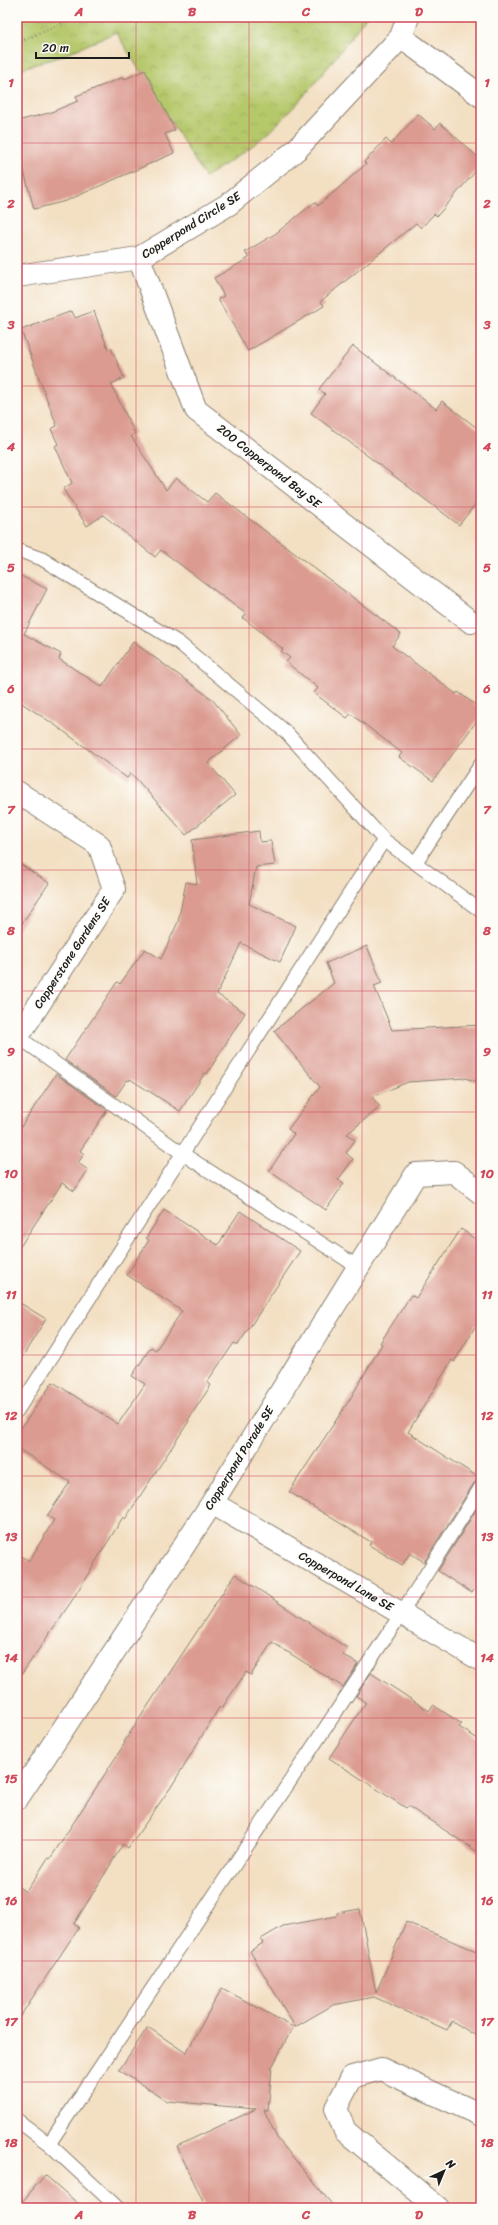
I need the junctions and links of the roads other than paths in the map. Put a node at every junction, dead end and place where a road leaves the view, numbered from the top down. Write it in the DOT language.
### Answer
graph roads {
  1 [pos="405,27"];
  2 [pos="481,96"];
  3 [pos="139,258"];
  4 [pos="17,276"];
  5 [pos="17,550"];
  6 [pos="471,622"];
  7 [pos="481,764"];
  8 [pos="17,792"];
  9 [pos="384,840"];
  10 [pos="416,862"];
  11 [pos="481,911"];
  12 [pos="17,1037"];
  13 [pos="183,1154"];
  14 [pos="481,1192"];
  15 [pos="358,1267"];
  16 [pos="17,1411"];
  17 [pos="481,1487"];
  18 [pos="212,1502"];
  19 [pos="401,1614"];
  20 [pos="481,1660"];
  21 [pos="17,1798"];
  22 [pos="481,2115"];
  23 [pos="17,2120"];
  24 [pos="49,2144"];
  25 [pos="118,2208"];
  26 [pos="438,2208"];
  1 -- 2 [label="street"];
  1 -- 3 [label="street, Copperpond Circle SE"];
  3 -- 4 [label="street, Copperpond Circle SE"];
  3 -- 6 [label="street, 200 Copperpond Bay SE"];
  5 -- 9 [label="lane"];
  7 -- 10 [label="lane"];
  8 -- 12 [label="street, Copperstone Gardens SE"];
  9 -- 10 [label="lane"];
  9 -- 13 [label="lane"];
  10 -- 11 [label="lane"];
  12 -- 13 [label="lane"];
  13 -- 15 [label="lane"];
  13 -- 16 [label="lane"];
  14 -- 15 [label="street, Copperpond Parade SE"];
  15 -- 18 [label="street, Copperpond Parade SE"];
  17 -- 19 [label="lane"];
  18 -- 19 [label="street, Copperpond Lane SE"];
  18 -- 21 [label="street, Copperpond Parade SE"];
  19 -- 20 [label="street, Copperpond Lane SE"];
  19 -- 24 [label="lane"];
  22 -- 26 [label="street"];
  23 -- 24 [label="lane"];
  24 -- 25 [label="lane"];
}
